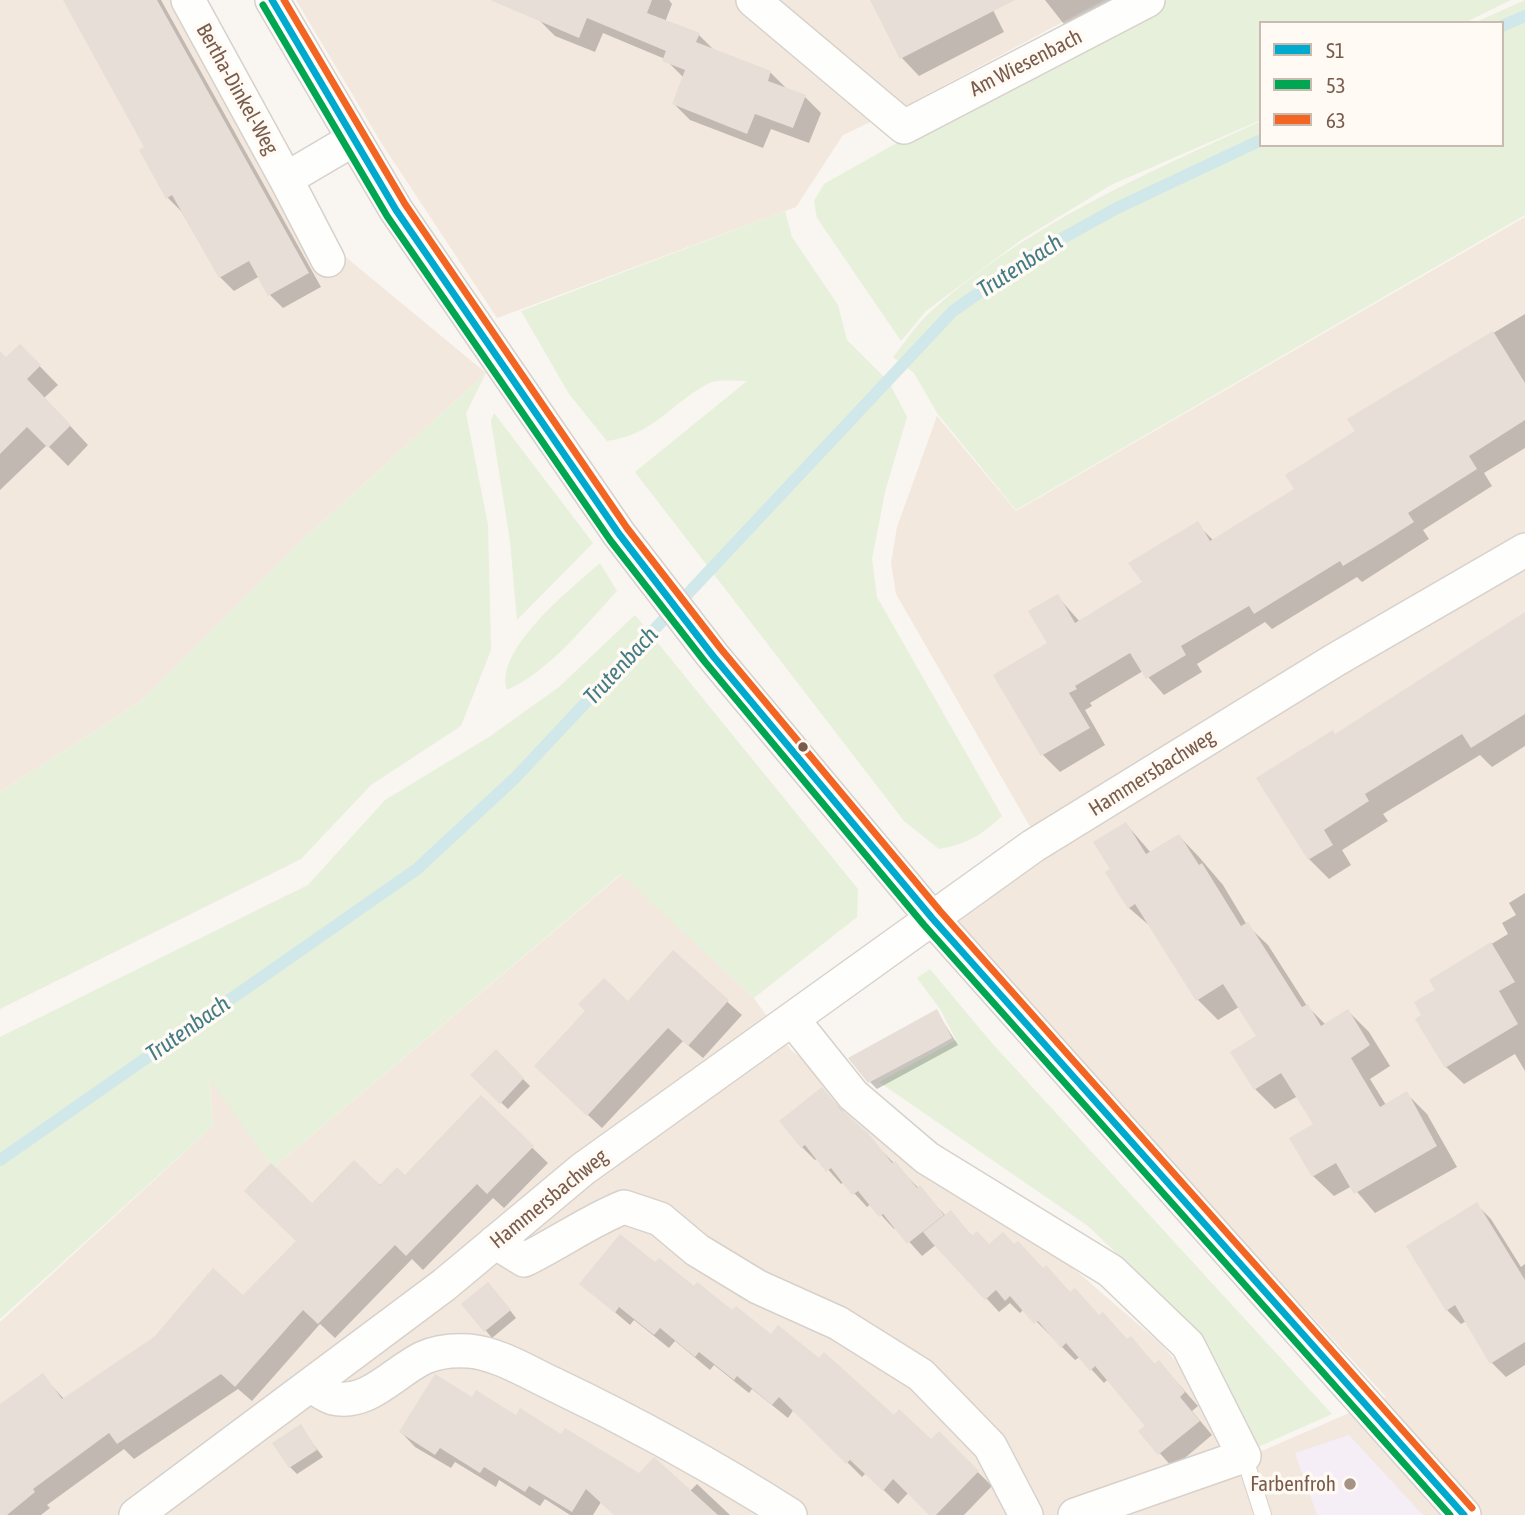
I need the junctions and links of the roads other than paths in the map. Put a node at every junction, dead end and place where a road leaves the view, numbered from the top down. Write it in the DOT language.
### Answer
graph roads {
  1 [pos="188,0"];
  2 [pos="272,0"];
  3 [pos="753,0"];
  4 [pos="1148,0"];
  5 [pos="354,139"];
  6 [pos="286,179"];
  7 [pos="328,260"];
  8 [pos="1525,550"];
  9 [pos="932,918"];
  10 [pos="793,1020"];
  11 [pos="495,1242"];
  12 [pos="310,1385"];
  13 [pos="1244,1456"];
  14 [pos="136,1515"];
  15 [pos="790,1515"];
  16 [pos="1026,1515"];
  17 [pos="1075,1515"];
  18 [pos="1263,1515"];
  19 [pos="1464,1515"];
  1 -- 6 [label="street, Bertha-Dinkel-Weg"];
  2 -- 5 [label="street"];
  3 -- 4 [label="street, Am Wiesenbach"];
  5 -- 6 [label="street, Bertha-Dinkel-Weg"];
  5 -- 9 [label="street"];
  6 -- 7 [label="street, Bertha-Dinkel-Weg"];
  8 -- 9 [label="street, Hammersbachweg"];
  9 -- 10 [label="street, Hammersbachweg"];
  9 -- 19 [label="street"];
  10 -- 11 [label="street, Hammersbachweg"];
  10 -- 13 [label="street"];
  11 -- 12 [label="street, Hammersbachweg"];
  11 -- 16 [label="street"];
  12 -- 14 [label="street, Hammersbachweg"];
  12 -- 15 [label="street"];
  13 -- 17 [label="street"];
  13 -- 18 [label="lane"];
}
